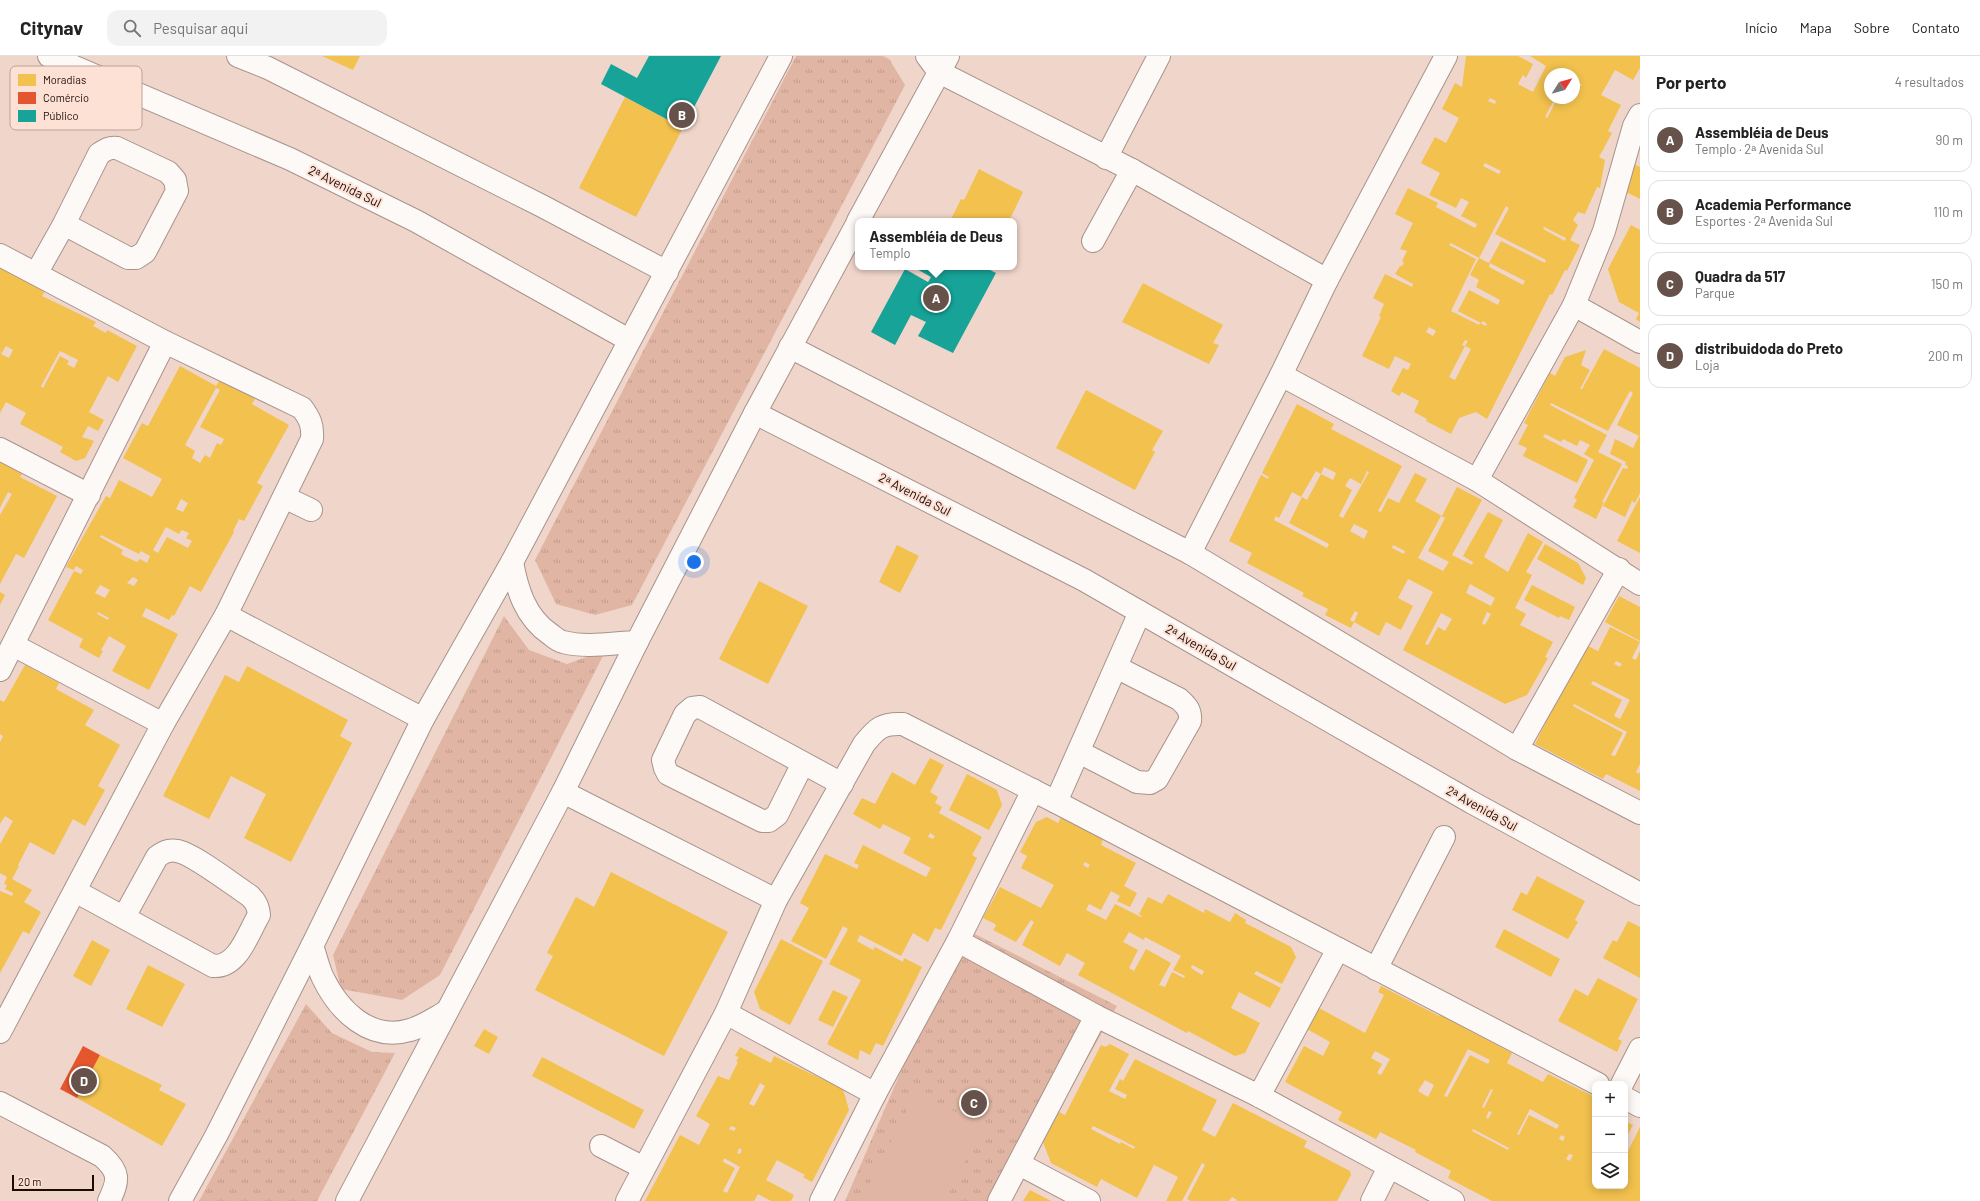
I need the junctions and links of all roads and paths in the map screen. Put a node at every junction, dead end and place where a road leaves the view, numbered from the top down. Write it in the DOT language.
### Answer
graph roads {
  1 [pos="49,56"];
  2 [pos="238,56"];
  3 [pos="781,56"];
  4 [pos="1159,56"];
  5 [pos="1446,56"];
  6 [pos="938,61"];
  7 [pos="271,62"];
  8 [pos="72,66"];
  9 [pos="142,96"];
  10 [pos="1640,115"];
  11 [pos="1106,158"];
  12 [pos="1132,170"];
  13 [pos="860,218"];
  14 [pos="64,224"];
  15 [pos="855,227"];
  16 [pos="1093,241"];
  17 [pos="0,255"];
  18 [pos="667,272"];
  19 [pos="36,274"];
  20 [pos="1327,280"];
  21 [pos="1574,306"];
  22 [pos="629,340"];
  23 [pos="165,342"];
  24 [pos="1640,342"];
  25 [pos="790,347"];
  26 [pos="1281,375"];
  27 [pos="755,413"];
  28 [pos="0,449"];
  29 [pos="1477,480"];
  30 [pos="89,495"];
  31 [pos="284,497"];
  32 [pos="311,510"];
  33 [pos="1190,553"];
  34 [pos="512,562"];
  35 [pos="1619,569"];
  36 [pos="1640,584"];
  37 [pos="1140,612"];
  38 [pos="226,616"];
  39 [pos="637,642"];
  40 [pos="13,645"];
  41 [pos="1116,667"];
  42 [pos="0,670"];
  43 [pos="423,719"];
  44 [pos="163,724"];
  45 [pos="1517,749"];
  46 [pos="1078,752"];
  47 [pos="802,763"];
  48 [pos="842,784"];
  49 [pos="1033,790"];
  50 [pos="563,792"];
  51 [pos="1056,802"];
  52 [pos="1640,813"];
  53 [pos="1444,837"];
  54 [pos="75,891"];
  55 [pos="1640,894"];
  56 [pos="776,900"];
  57 [pos="124,917"];
  58 [pos="958,941"];
  59 [pos="312,946"];
  60 [pos="1338,949"];
  61 [pos="1376,969"];
  62 [pos="446,1012"];
  63 [pos="726,1013"];
  64 [pos="1096,1016"];
  65 [pos="1,1026"];
  66 [pos="1640,1049"];
  67 [pos="1592,1081"];
  68 [pos="1624,1081"];
  69 [pos="875,1094"];
  70 [pos="1259,1096"];
  71 [pos="1628,1100"];
  72 [pos="0,1103"];
  73 [pos="1640,1106"];
  74 [pos="601,1146"];
  75 [pos="1019,1164"];
  76 [pos="1389,1167"];
  77 [pos="644,1168"];
  78 [pos="109,1201"];
  79 [pos="180,1201"];
  80 [pos="347,1201"];
  81 [pos="627,1201"];
  82 [pos="821,1201"];
  83 [pos="999,1201"];
  84 [pos="1089,1201"];
  85 [pos="1372,1201"];
  86 [pos="1453,1201"];
  1 -- 8 [label="street, 2ᵃ Avenida Sul"];
  2 -- 7 [label="street"];
  3 -- 18 [label="street"];
  4 -- 11 [label="street"];
  5 -- 20 [label="street"];
  6 -- 11 [label="street"];
  6 -- 13 [label="street"];
  7 -- 18 [label="street"];
  9 -- 22 [label="street, 2ᵃ Avenida Sul"];
  10 -- 21 [label="street"];
  11 -- 12 [label="street"];
  12 -- 16 [label="street"];
  12 -- 20 [label="street"];
  14 -- 14 [label="street"];
  14 -- 19 [label="street"];
  15 -- 25 [label="street"];
  17 -- 19 [label="street"];
  18 -- 22 [label="street"];
  19 -- 23 [label="street"];
  20 -- 26 [label="street"];
  21 -- 24 [label="street"];
  21 -- 29 [label="street"];
  22 -- 34 [label="street"];
  23 -- 30 [label="street"];
  23 -- 31 [label="street"];
  25 -- 27 [label="street"];
  25 -- 33 [label="street"];
  26 -- 29 [label="street"];
  26 -- 33 [label="street"];
  27 -- 37 [label="street, 2ᵃ Avenida Sul"];
  27 -- 39 [label="street"];
  28 -- 30 [label="street"];
  29 -- 35 [label="street"];
  30 -- 40 [label="street"];
  31 -- 32 [label="street"];
  31 -- 38 [label="street"];
  33 -- 45 [label="street"];
  34 -- 39 [label="street"];
  34 -- 43 [label="street"];
  35 -- 36 [label="street"];
  35 -- 45 [label="street"];
  37 -- 41 [label="street"];
  37 -- 55 [label="street, 2ᵃ Avenida Sul"];
  38 -- 43 [label="street"];
  38 -- 44 [label="street"];
  39 -- 50 [label="street"];
  40 -- 42 [label="street"];
  40 -- 44 [label="street"];
  41 -- 46 [label="street"];
  41 -- 46 [label="street"];
  43 -- 59 [label="street"];
  44 -- 54 [label="street"];
  45 -- 52 [label="street"];
  46 -- 51 [label="street"];
  47 -- 47 [label="street"];
  47 -- 48 [label="street"];
  48 -- 49 [label="street"];
  48 -- 56 [label="street"];
  49 -- 51 [label="street"];
  49 -- 58 [label="street"];
  50 -- 56 [label="street"];
  50 -- 62 [label="street"];
  51 -- 60 [label="street"];
  53 -- 61 [label="street"];
  54 -- 57 [label="street"];
  54 -- 65 [label="street"];
  56 -- 63 [label="street"];
  57 -- 57 [label="street"];
  58 -- 64 [label="street"];
  58 -- 69 [label="street"];
  59 -- 62 [label="street"];
  59 -- 79 [label="street"];
  60 -- 61 [label="street"];
  60 -- 70 [label="street"];
  61 -- 67 [label="street"];
  62 -- 80 [label="street"];
  63 -- 69 [label="street"];
  63 -- 77 [label="street"];
  64 -- 70 [label="street"];
  64 -- 75 [label="street"];
  66 -- 68 [label="street"];
  69 -- 82 [label="street"];
  70 -- 76 [label="street"];
  71 -- 73 [label="street"];
  72 -- 78 [label="street"];
  74 -- 77 [label="street"];
  75 -- 83 [label="street"];
  75 -- 84 [label="street"];
  76 -- 85 [label="street"];
  76 -- 86 [label="street"];
  77 -- 81 [label="street"];
}
